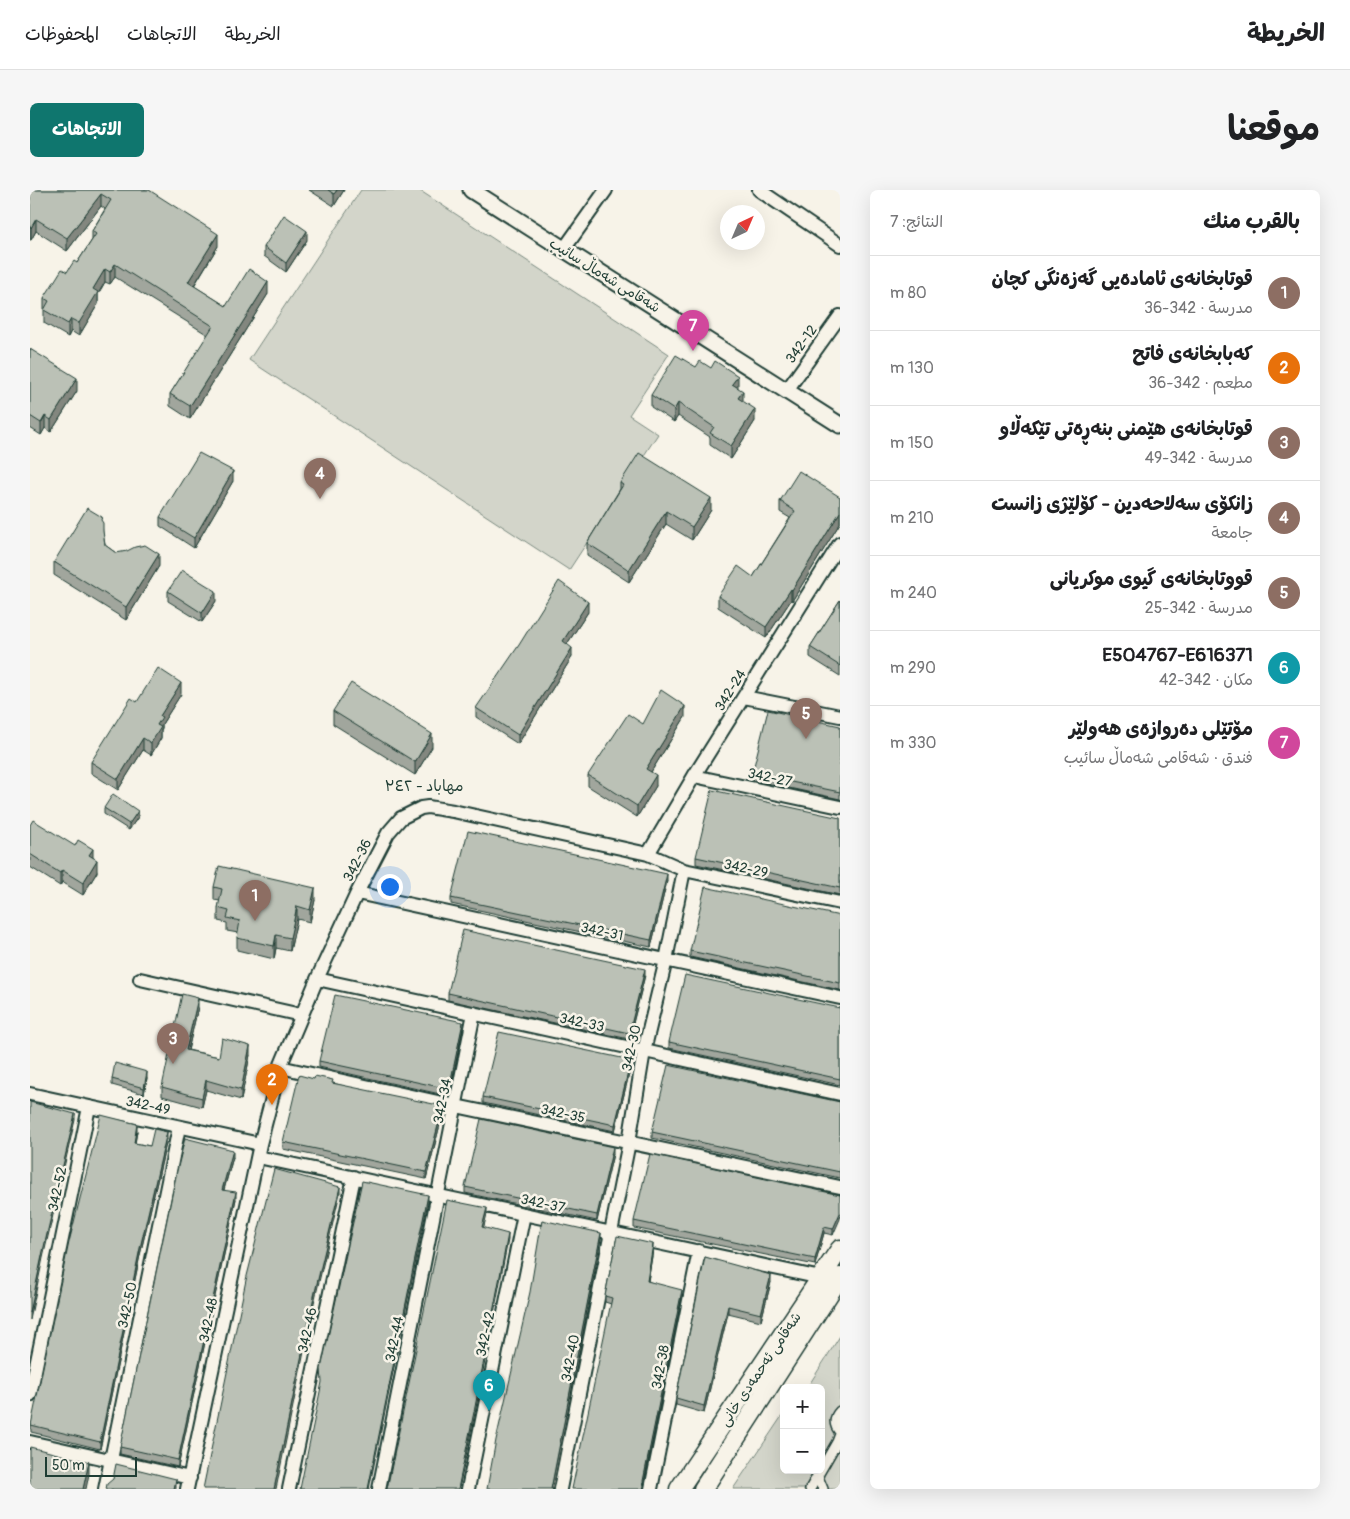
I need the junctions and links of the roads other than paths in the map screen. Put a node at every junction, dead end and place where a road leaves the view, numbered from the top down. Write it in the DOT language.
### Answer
graph roads {
  1 [pos="471,190"];
  2 [pos="606,190"];
  3 [pos="759,190"];
  4 [pos="840,246"];
  5 [pos="564,249"];
  6 [pos="840,316"];
  7 [pos="787,390"];
  8 [pos="840,425"];
  9 [pos="840,543"];
  10 [pos="744,697"];
  11 [pos="840,716"];
  12 [pos="694,776"];
  13 [pos="840,807"];
  14 [pos="648,854"];
  15 [pos="684,870"];
  16 [pos="357,893"];
  17 [pos="840,903"];
  18 [pos="666,960"];
  19 [pos="140,979"];
  20 [pos="317,979"];
  21 [pos="840,998"];
  22 [pos="474,1013"];
  23 [pos="301,1016"];
  24 [pos="644,1051"];
  25 [pos="280,1067"];
  26 [pos="30,1094"];
  27 [pos="840,1094"];
  28 [pos="456,1106"];
  29 [pos="89,1107"];
  30 [pos="179,1127"];
  31 [pos="629,1142"];
  32 [pos="259,1150"];
  33 [pos="354,1177"];
  34 [pos="840,1187"];
  35 [pos="438,1195"];
  36 [pos="524,1214"];
  37 [pos="610,1232"];
  38 [pos="840,1249"];
  39 [pos="699,1251"];
  40 [pos="840,1277"];
  41 [pos="822,1278"];
  42 [pos="764,1379"];
  43 [pos="30,1395"];
  44 [pos="840,1411"];
  45 [pos="840,1433"];
  46 [pos="30,1442"];
  47 [pos="825,1459"];
  48 [pos="111,1460"];
  49 [pos="816,1474"];
  50 [pos="188,1484"];
  51 [pos="105,1489"];
  52 [pos="290,1489"];
  53 [pos="379,1489"];
  54 [pos="468,1489"];
  55 [pos="560,1489"];
  56 [pos="651,1489"];
  57 [pos="680,1489"];
  58 [pos="703,1489"];
  59 [pos="810,1489"];
  60 [pos="823,1489"];
  1 -- 5 [label="street, شەقامی شەماڵ سائیب"];
  2 -- 5 [label="street"];
  3 -- 4 [label="street"];
  5 -- 7 [label="street, شەقامی شەماڵ سائیب"];
  6 -- 7 [label="street, 342-12"];
  7 -- 8 [label="street, شەقامی شەماڵ سائیب"];
  9 -- 10 [label="street, 342-24"];
  10 -- 11 [label="street"];
  10 -- 12 [label="street, 342-24"];
  12 -- 13 [label="street, 342-27"];
  12 -- 14 [label="street, 342-24"];
  14 -- 15 [label="street, 342-29"];
  14 -- 16 [label="street, 342-36"];
  15 -- 17 [label="street, 342-29"];
  15 -- 18 [label="street, 342-30"];
  16 -- 18 [label="street, 342-31"];
  16 -- 20 [label="street, 342-36"];
  18 -- 21 [label="street, 342-31"];
  18 -- 24 [label="street, 342-30"];
  19 -- 23 [label="street"];
  20 -- 22 [label="street, 342-33"];
  20 -- 23 [label="street, 342-36"];
  22 -- 24 [label="street, 342-33"];
  22 -- 28 [label="street, 342-34"];
  23 -- 25 [label="street, 342-36"];
  24 -- 27 [label="street, 342-33"];
  24 -- 31 [label="street, 342-30"];
  25 -- 28 [label="street, 342-35"];
  25 -- 32 [label="street, 342-36"];
  26 -- 29 [label="street, 342-49"];
  28 -- 31 [label="street, 342-35"];
  28 -- 35 [label="street, 342-34"];
  29 -- 30 [label="street, 342-49"];
  29 -- 43 [label="street, 342-52"];
  30 -- 32 [label="street, 342-49"];
  30 -- 48 [label="street, 342-50"];
  31 -- 34 [label="street, 342-35"];
  31 -- 37 [label="street, 342-30"];
  32 -- 33 [label="street, 342-37"];
  32 -- 50 [label="street, 342-48"];
  33 -- 35 [label="street, 342-37"];
  33 -- 52 [label="street, 342-46"];
  35 -- 36 [label="street, 342-37"];
  35 -- 53 [label="street, 342-44"];
  36 -- 37 [label="street, 342-37"];
  36 -- 54 [label="street, 342-42"];
  37 -- 39 [label="street, 342-37"];
  37 -- 55 [label="street, 342-40"];
  38 -- 41 [label="main road, شەقامی ئەحمەدی خانی"];
  39 -- 41 [label="street, 342-37"];
  39 -- 56 [label="street, 342-38"];
  40 -- 42 [label="main road, شەقامی ئەحمەدی خانی"];
  41 -- 42 [label="main road, شەقامی ئەحمەدی خانی"];
  42 -- 57 [label="main road, شەقامی ئەحمەدی خانی"];
  42 -- 58 [label="main road, شەقامی ئەحمەدی خانی"];
  44 -- 45 [label="street"];
  45 -- 47 [label="street"];
  46 -- 48 [label="street"];
  48 -- 50 [label="street"];
  48 -- 51 [label="street, 342-50"];
  49 -- 59 [label="street"];
  49 -- 60 [label="street"];
}
